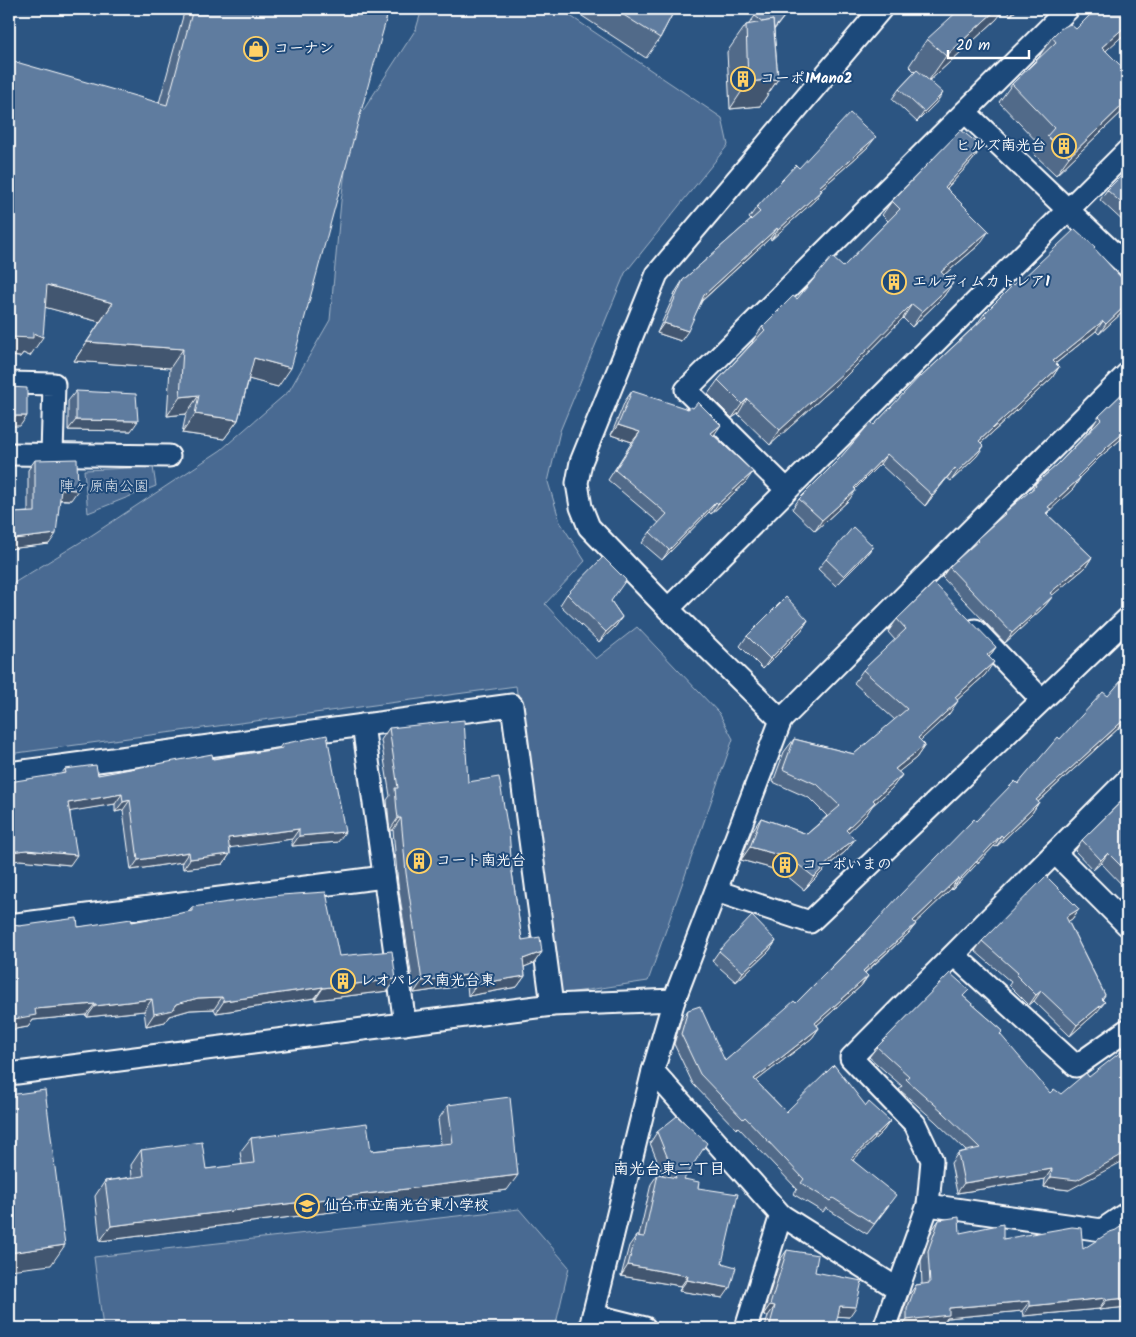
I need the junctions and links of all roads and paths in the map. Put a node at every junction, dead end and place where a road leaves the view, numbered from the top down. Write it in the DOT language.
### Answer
graph roads {
  1 [pos="881,9"];
  2 [pos="1068,9"];
  3 [pos="966,112"];
  4 [pos="1127,151"];
  5 [pos="1068,210"];
  6 [pos="1127,266"];
  7 [pos="1127,374"];
  8 [pos="9,383"];
  9 [pos="9,454"];
  10 [pos="52,454"];
  11 [pos="169,456"];
  12 [pos="787,490"];
  13 [pos="668,609"];
  14 [pos="963,618"];
  15 [pos="1127,619"];
  16 [pos="1042,700"];
  17 [pos="781,720"];
  18 [pos="363,725"];
  19 [pos="9,773"];
  20 [pos="1127,780"];
  21 [pos="1055,853"];
  22 [pos="384,877"];
  23 [pos="716,891"];
  24 [pos="9,925"];
  25 [pos="1127,925"];
  26 [pos="954,955"];
  27 [pos="674,1000"];
  28 [pos="552,1006"];
  29 [pos="405,1024"];
  30 [pos="1127,1030"];
  31 [pos="653,1072"];
  32 [pos="9,1074"];
  33 [pos="928,1205"];
  34 [pos="1127,1213"];
  35 [pos="781,1216"];
  36 [pos="898,1288"];
  37 [pos="591,1322"];
  38 [pos="645,1328"];
  39 [pos="746,1328"];
  40 [pos="884,1328"];
  1 -- 13 [label="street"];
  2 -- 3 [label="street"];
  3 -- 5 [label="street"];
  3 -- 12 [label="street"];
  4 -- 5 [label="street"];
  5 -- 6 [label="street"];
  5 -- 12 [label="street"];
  7 -- 17 [label="street"];
  8 -- 10 [label="street"];
  9 -- 10 [label="street"];
  10 -- 11 [label="street"];
  12 -- 13 [label="street"];
  13 -- 17 [label="street"];
  14 -- 16 [label="street"];
  15 -- 16 [label="street"];
  16 -- 23 [label="street"];
  17 -- 23 [label="street"];
  18 -- 19 [label="street"];
  18 -- 22 [label="street"];
  18 -- 28 [label="street"];
  20 -- 21 [label="street"];
  21 -- 25 [label="street"];
  21 -- 26 [label="street"];
  22 -- 24 [label="street"];
  22 -- 29 [label="street"];
  23 -- 27 [label="street"];
  26 -- 30 [label="street"];
  26 -- 33 [label="street"];
  27 -- 28 [label="street"];
  27 -- 31 [label="street"];
  28 -- 29 [label="street"];
  29 -- 32 [label="street"];
  31 -- 35 [label="street"];
  31 -- 37 [label="street"];
  33 -- 34 [label="street"];
  33 -- 36 [label="street"];
  35 -- 36 [label="street"];
  35 -- 39 [label="street"];
  36 -- 40 [label="street"];
  37 -- 38 [label="street"];
}
